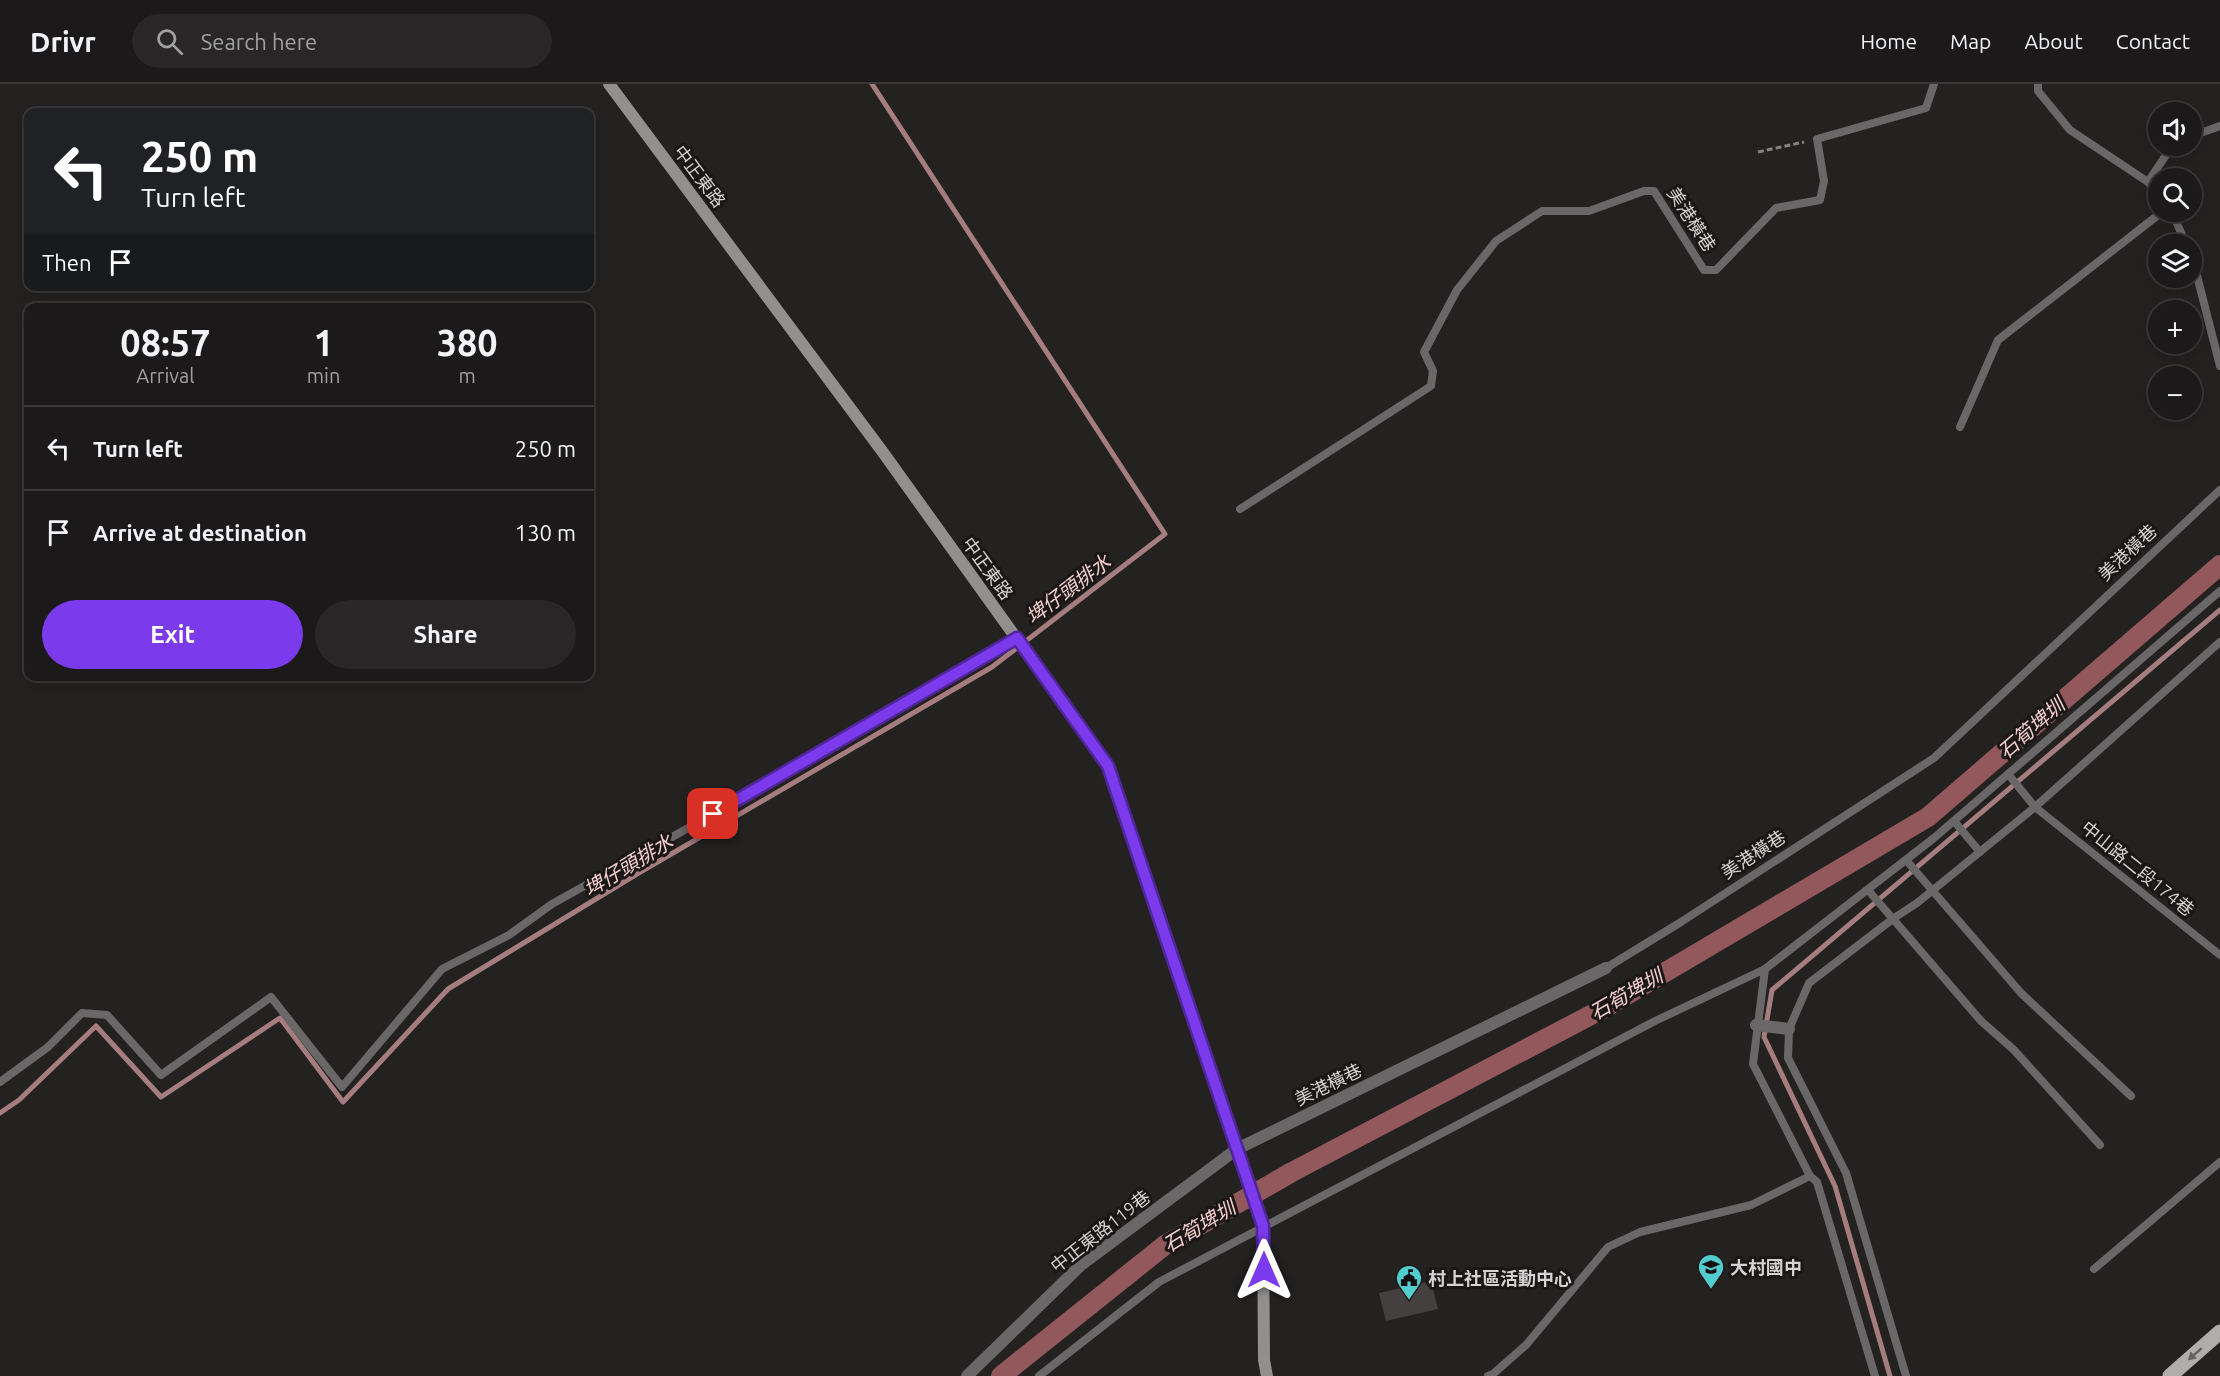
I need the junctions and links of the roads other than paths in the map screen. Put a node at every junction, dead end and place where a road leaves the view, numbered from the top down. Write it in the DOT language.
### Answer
graph roads {
  1 [pos="609,84"];
  2 [pos="1934,84"];
  3 [pos="2038,84"];
  4 [pos="2220,126"];
  5 [pos="2202,132"];
  6 [pos="2148,182"];
  7 [pos="2149,222"];
  8 [pos="2200,288"];
  9 [pos="2220,366"];
  10 [pos="1960,427"];
  11 [pos="2220,490"];
  12 [pos="1240,509"];
  13 [pos="2220,591"];
  14 [pos="1017,638"];
  15 [pos="2220,642"];
  16 [pos="2008,774"];
  17 [pos="2035,807"];
  18 [pos="1954,821"];
  19 [pos="1980,852"];
  20 [pos="1906,860"];
  21 [pos="1868,890"];
  22 [pos="1932,891"];
  23 [pos="1894,918"];
  24 [pos="2220,955"];
  25 [pos="1606,968"];
  26 [pos="1765,969"];
  27 [pos="1756,1025"];
  28 [pos="1789,1029"];
  29 [pos="0,1082"];
  30 [pos="2132,1096"];
  31 [pos="2100,1145"];
  32 [pos="1237,1149"];
  33 [pos="2220,1162"];
  34 [pos="1810,1176"];
  35 [pos="1263,1226"];
  36 [pos="2094,1269"];
  37 [pos="2220,1332"];
  38 [pos="968,1376"];
  39 [pos="1039,1376"];
  40 [pos="1267,1376"];
  41 [pos="1488,1376"];
  42 [pos="1875,1376"];
  43 [pos="1906,1376"];
  44 [pos="2170,1376"];
  1 -- 14 [label="main road, 中正東路"];
  2 -- 12 [label="lane, 美港橫巷"];
  3 -- 6 [label="lane"];
  4 -- 5 [label="lane"];
  7 -- 10 [label="lane"];
  8 -- 9 [label="lane"];
  11 -- 25 [label="lane, 美港橫巷"];
  13 -- 16 [label="lane"];
  14 -- 29 [label="lane"];
  14 -- 32 [label="main road, 中正東路"];
  15 -- 17 [label="lane"];
  16 -- 17 [label="lane, 中山路二段174巷"];
  16 -- 18 [label="lane"];
  17 -- 19 [label="lane"];
  17 -- 24 [label="lane, 中山路二段174巷"];
  18 -- 19 [label="lane"];
  18 -- 20 [label="lane"];
  19 -- 22 [label="lane"];
  20 -- 21 [label="lane"];
  20 -- 22 [label="lane"];
  21 -- 23 [label="lane"];
  21 -- 26 [label="lane"];
  22 -- 23 [label="lane"];
  22 -- 30 [label="lane"];
  23 -- 28 [label="lane"];
  23 -- 31 [label="lane"];
  25 -- 32 [label="street, 美港橫巷"];
  26 -- 27 [label="lane"];
  26 -- 35 [label="lane"];
  27 -- 28 [label="street"];
  27 -- 34 [label="lane"];
  28 -- 43 [label="lane"];
  32 -- 35 [label="main road, 中正東路"];
  32 -- 38 [label="street, 中正東路119巷"];
  33 -- 36 [label="lane"];
  34 -- 41 [label="lane"];
  34 -- 42 [label="lane"];
  35 -- 39 [label="lane"];
  35 -- 40 [label="main road, 中正東路"];
  37 -- 44 [label="main road, one-way"];
}
